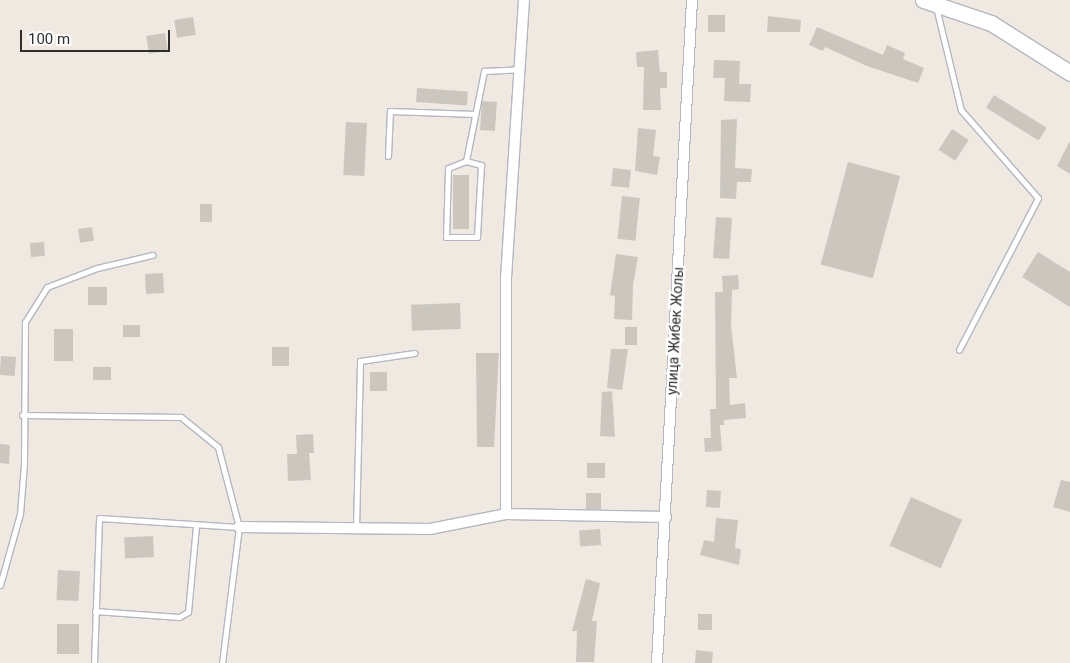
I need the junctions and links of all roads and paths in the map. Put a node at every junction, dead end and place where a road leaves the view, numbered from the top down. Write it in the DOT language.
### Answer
graph roads {
  1 [pos="524,0"];
  2 [pos="692,0"];
  3 [pos="929,2"];
  4 [pos="520,69"];
  5 [pos="1070,73"];
  6 [pos="475,114"];
  7 [pos="388,156"];
  8 [pos="466,161"];
  9 [pos="152,255"];
  10 [pos="959,350"];
  11 [pos="414,353"];
  12 [pos="22,415"];
  13 [pos="506,514"];
  14 [pos="666,516"];
  15 [pos="196,525"];
  16 [pos="239,527"];
  17 [pos="356,528"];
  18 [pos="0,585"];
  19 [pos="95,611"];
  20 [pos="94,663"];
  21 [pos="222,663"];
  22 [pos="657,663"];
  1 -- 4 [label="street"];
  2 -- 14 [label="street, улица Жибек Жолы"];
  3 -- 5 [label="main road"];
  3 -- 10 [label="lane"];
  4 -- 6 [label="lane"];
  4 -- 13 [label="street"];
  6 -- 7 [label="lane"];
  6 -- 8 [label="lane"];
  8 -- 8 [label="lane"];
  9 -- 12 [label="lane"];
  11 -- 17 [label="lane"];
  12 -- 16 [label="lane"];
  12 -- 18 [label="lane"];
  13 -- 14 [label="street"];
  13 -- 17 [label="street"];
  14 -- 22 [label="street, улица Жибек Жолы"];
  15 -- 16 [label="lane"];
  15 -- 19 [label="lane"];
  15 -- 19 [label="lane"];
  16 -- 17 [label="street"];
  16 -- 21 [label="lane"];
  19 -- 20 [label="lane"];
}
